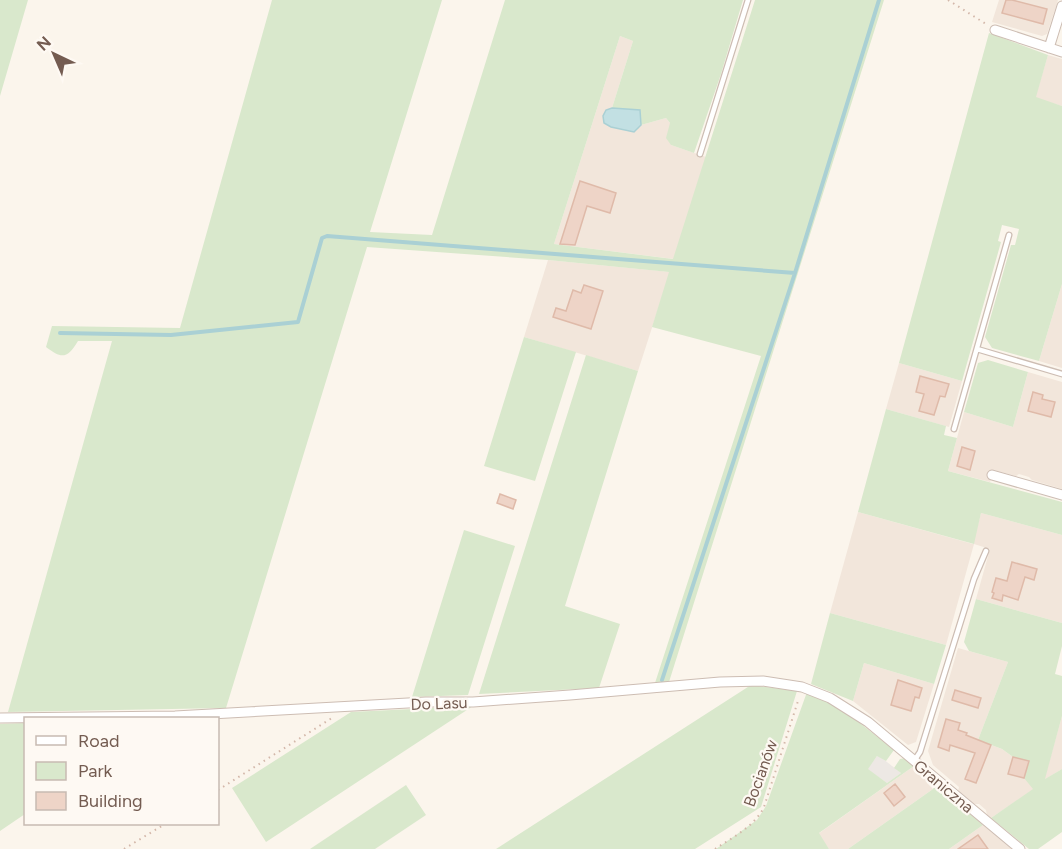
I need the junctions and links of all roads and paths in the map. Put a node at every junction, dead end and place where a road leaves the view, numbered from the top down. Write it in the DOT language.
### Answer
graph roads {
  1 [pos="748,0"];
  2 [pos="948,0"];
  3 [pos="1062,6"];
  4 [pos="995,30"];
  5 [pos="1049,48"];
  6 [pos="1062,52"];
  7 [pos="700,154"];
  8 [pos="1009,235"];
  9 [pos="977,349"];
  10 [pos="1062,374"];
  11 [pos="954,429"];
  12 [pos="992,475"];
  13 [pos="1062,495"];
  14 [pos="986,551"];
  15 [pos="802,687"];
  16 [pos="349,707"];
  17 [pos="88,717"];
  18 [pos="0,718"];
  19 [pos="24,718"];
  20 [pos="868,722"];
  21 [pos="914,761"];
  22 [pos="219,789"];
  23 [pos="163,825"];
  24 [pos="124,849"];
  25 [pos="715,849"];
  26 [pos="1020,849"];
  1 -- 7 [label="lane"];
  2 -- 4 [label="path"];
  3 -- 5 [label="street"];
  4 -- 5 [label="street"];
  5 -- 6 [label="street"];
  8 -- 9 [label="lane"];
  9 -- 10 [label="lane"];
  9 -- 11 [label="lane"];
  12 -- 13 [label="street"];
  14 -- 21 [label="lane"];
  15 -- 16 [label="street, Do Lasu"];
  15 -- 20 [label="street, Do Lasu"];
  15 -- 25 [label="path, Bocianów"];
  16 -- 17 [label="street, Do Lasu"];
  16 -- 22 [label="path"];
  18 -- 19 [label="street, Do Lasu"];
  20 -- 21 [label="street, Graniczna"];
  21 -- 26 [label="street, Graniczna"];
  23 -- 24 [label="path"];
}
